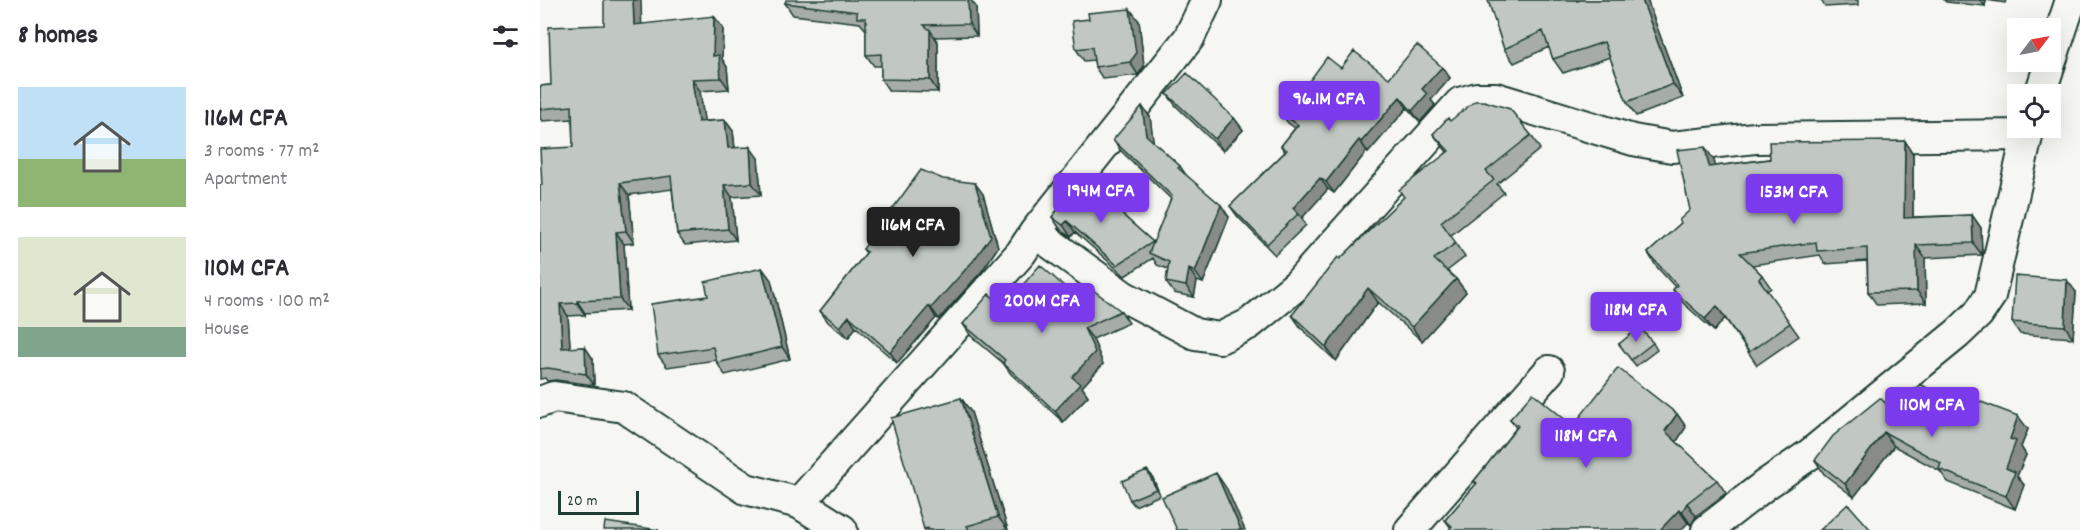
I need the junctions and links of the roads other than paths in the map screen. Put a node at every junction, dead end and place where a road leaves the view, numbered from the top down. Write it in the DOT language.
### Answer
graph roads {
  1 [pos="1207,0"];
  2 [pos="2071,0"];
  3 [pos="2043,84"];
  4 [pos="2007,132"];
  5 [pos="2026,138"];
  6 [pos="1035,232"];
  7 [pos="1549,371"];
  8 [pos="540,402"];
  9 [pos="799,503"];
  10 [pos="842,530"];
  11 [pos="1410,530"];
  12 [pos="1707,530"];
  1 -- 6 [label="street"];
  2 -- 3 [label="street"];
  4 -- 6 [label="street"];
  5 -- 12 [label="street"];
  6 -- 9 [label="street"];
  7 -- 11 [label="street"];
  8 -- 9 [label="street"];
  9 -- 10 [label="street"];
}
